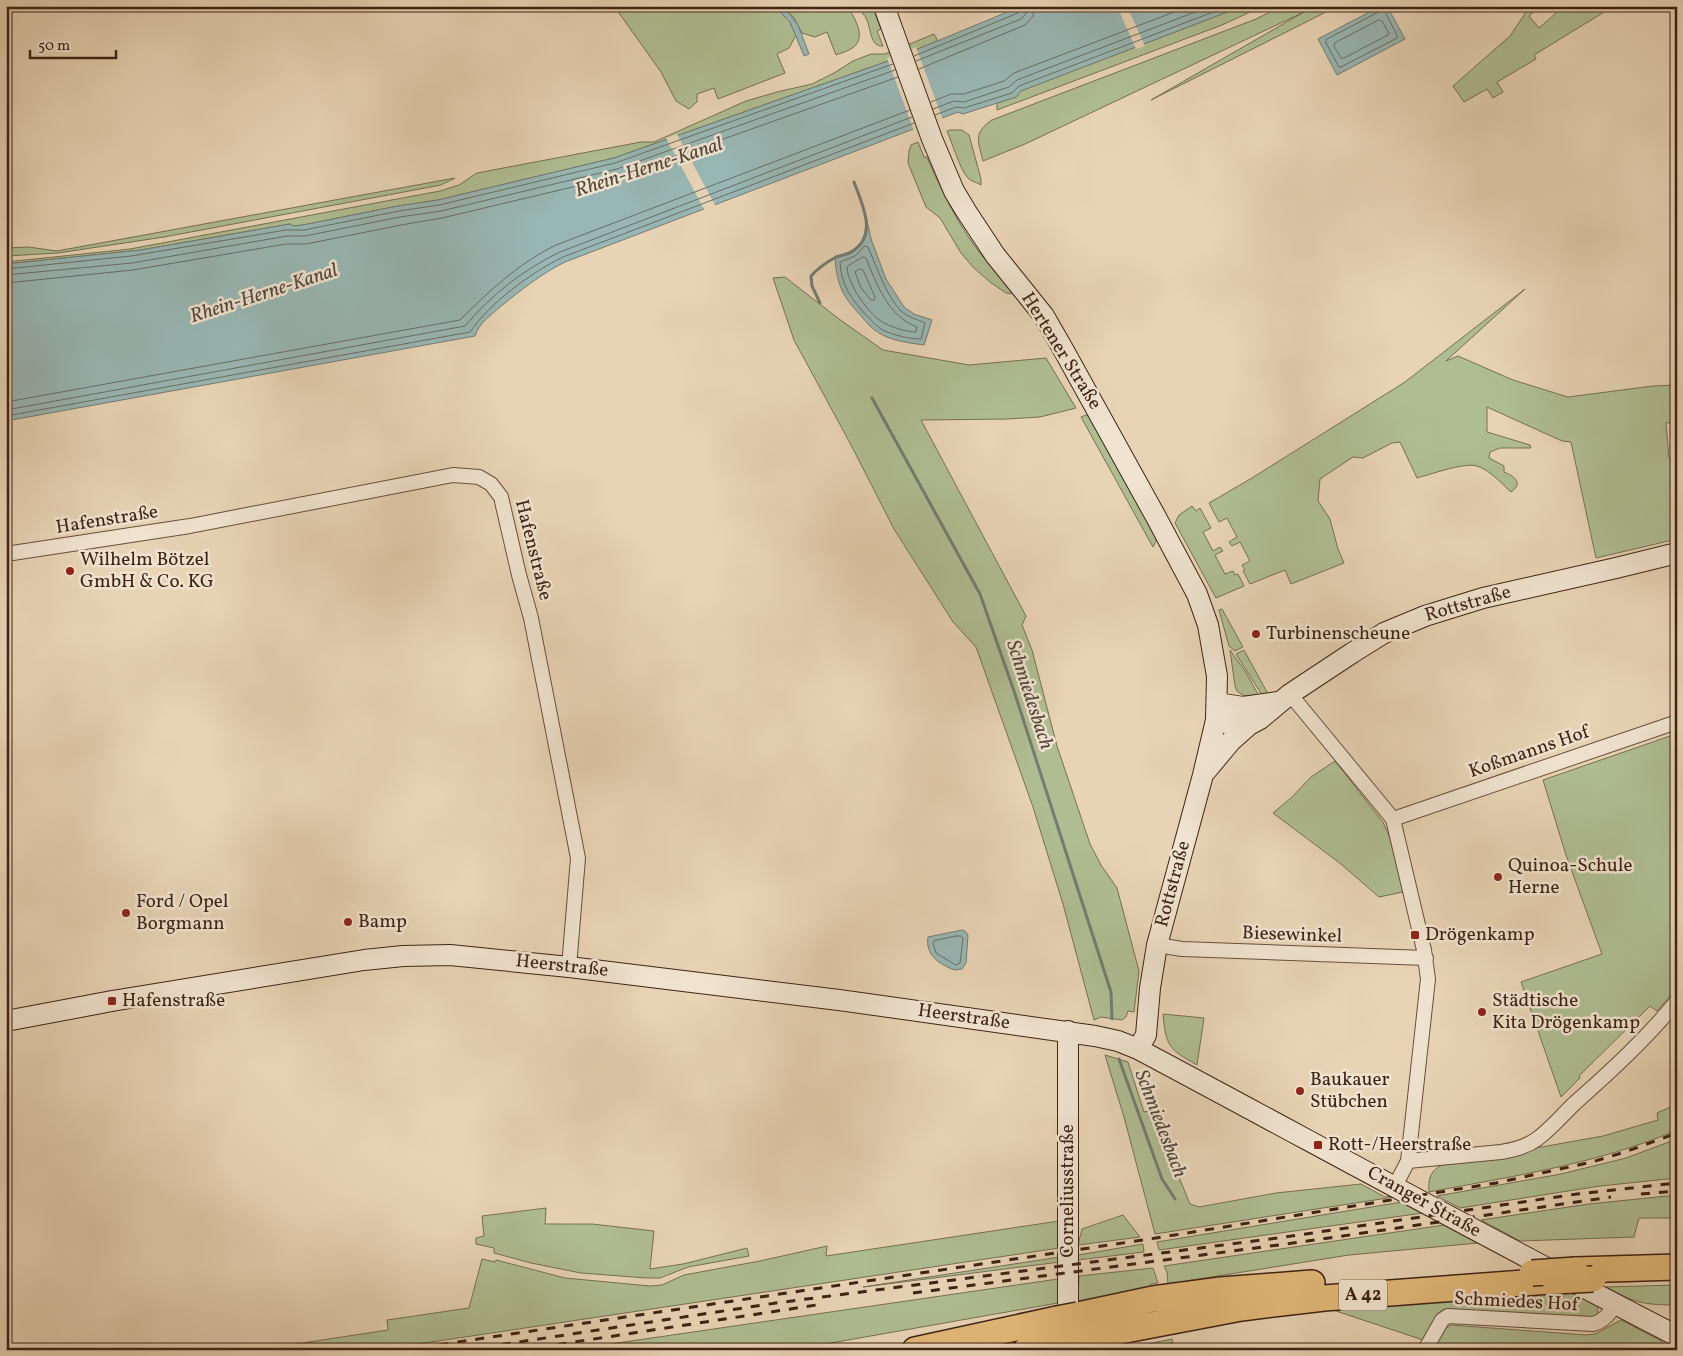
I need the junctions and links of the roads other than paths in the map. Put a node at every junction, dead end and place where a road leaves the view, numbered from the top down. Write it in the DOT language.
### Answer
graph roads {
  1 [pos="884,6"];
  2 [pos="1677,553"];
  3 [pos="6,554"];
  4 [pos="1284,698"];
  5 [pos="1216,711"];
  6 [pos="1677,722"];
  7 [pos="1250,725"];
  8 [pos="1203,775"];
  9 [pos="1393,819"];
  10 [pos="1157,945"];
  11 [pos="1426,958"];
  12 [pos="569,967"];
  13 [pos="1677,1002"];
  14 [pos="6,1020"];
  15 [pos="1068,1031"];
  16 [pos="1118,1041"];
  17 [pos="1138,1049"];
  18 [pos="1408,1160"];
  19 [pos="1395,1186"];
  20 [pos="1677,1267"];
  21 [pos="1584,1274"];
  22 [pos="1677,1276"];
  23 [pos="1615,1304"];
  24 [pos="1068,1333"];
  25 [pos="1677,1336"];
  26 [pos="1428,1344"];
  27 [pos="915,1350"];
  28 [pos="1026,1350"];
  1 -- 5 [label="street, Hertener Straße"];
  2 -- 4 [label="street, Rottstraße"];
  3 -- 12 [label="street, Hafenstraße"];
  4 -- 5 [label="street, Rottstraße"];
  4 -- 7 [label="street, Rottstraße"];
  4 -- 9 [label="street"];
  5 -- 7 [label="street"];
  5 -- 8 [label="street, Rottstraße"];
  6 -- 9 [label="street, Koßmanns Hof"];
  7 -- 8 [label="street, Rottstraße"];
  8 -- 10 [label="street, Rottstraße"];
  9 -- 11 [label="street"];
  10 -- 11 [label="street, Biesewinkel"];
  10 -- 17 [label="street, Rottstraße"];
  11 -- 18 [label="street"];
  12 -- 14 [label="street, Heerstraße"];
  12 -- 15 [label="street, Heerstraße"];
  13 -- 18 [label="street"];
  15 -- 16 [label="street, Heerstraße"];
  15 -- 24 [label="street, Corneliusstraße"];
  16 -- 17 [label="street, Cranger Straße"];
  17 -- 19 [label="street, Cranger Straße"];
  18 -- 19 [label="street"];
  19 -- 23 [label="street, Cranger Straße"];
  20 -- 21 [label="highway, A 42"];
  21 -- 22 [label="highway, A 42"];
  21 -- 24 [label="highway, A 42, bridge"];
  23 -- 25 [label="street, Cranger Straße"];
  23 -- 26 [label="street, Schmiedes Hof"];
  24 -- 27 [label="highway, A 42"];
  24 -- 28 [label="highway, A 42"];
}
